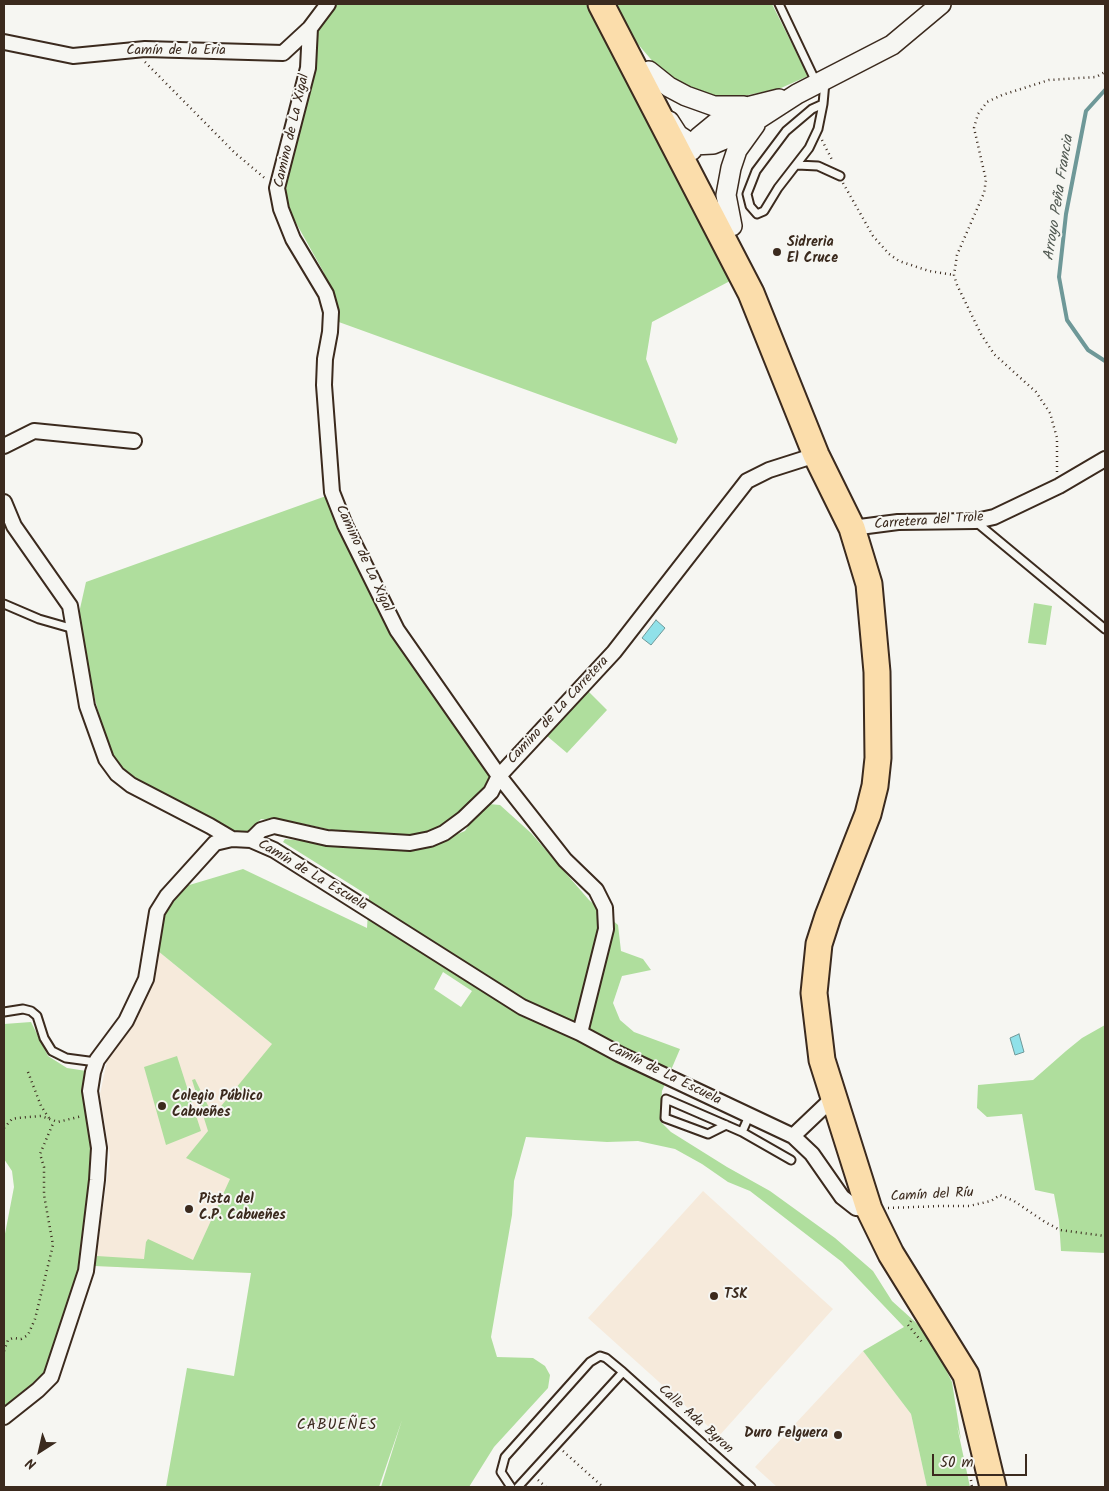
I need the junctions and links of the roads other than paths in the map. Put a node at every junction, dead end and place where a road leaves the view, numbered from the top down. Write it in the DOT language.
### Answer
graph roads {
  1 [pos="328,4"];
  2 [pos="601,4"];
  3 [pos="779,4"];
  4 [pos="941,4"];
  5 [pos="310,28"];
  6 [pos="4,42"];
  7 [pos="283,53"];
  8 [pos="308,60"];
  9 [pos="643,71"];
  10 [pos="821,81"];
  11 [pos="823,104"];
  12 [pos="756,111"];
  13 [pos="693,145"];
  14 [pos="797,164"];
  15 [pos="840,176"];
  16 [pos="725,227"];
  17 [pos="134,440"];
  18 [pos="4,446"];
  19 [pos="816,455"];
  20 [pos="1105,459"];
  21 [pos="4,502"];
  22 [pos="976,522"];
  23 [pos="852,528"];
  24 [pos="4,604"];
  25 [pos="74,629"];
  26 [pos="1105,629"];
  27 [pos="499,776"];
  28 [pos="232,839"];
  29 [pos="250,840"];
  30 [pos="4,1012"];
  31 [pos="580,1033"];
  32 [pos="96,1062"];
  33 [pos="833,1098"];
  34 [pos="749,1116"];
  35 [pos="726,1125"];
  36 [pos="742,1132"];
  37 [pos="793,1136"];
  38 [pos="790,1160"];
  39 [pos="869,1209"];
  40 [pos="623,1372"];
  41 [pos="4,1417"];
  42 [pos="511,1487"];
  43 [pos="518,1487"];
  44 [pos="751,1487"];
  45 [pos="993,1487"];
  1 -- 5 [label="street"];
  2 -- 9 [label="highway"];
  3 -- 10 [label="lane"];
  4 -- 10 [label="street"];
  5 -- 7 [label="street"];
  5 -- 8 [label="street, Camino de La Xigal"];
  6 -- 7 [label="street, Camín de la Eria"];
  7 -- 8 [label="street, Camín de la Eria"];
  8 -- 27 [label="street, Camino de La Xigal"];
  9 -- 12 [label="street"];
  9 -- 13 [label="highway"];
  9 -- 16 [label="highway"];
  10 -- 11 [label="lane"];
  10 -- 12 [label="street"];
  11 -- 14 [label="lane"];
  11 -- 14 [label="lane"];
  12 -- 13 [label="street"];
  12 -- 16 [label="street"];
  13 -- 16 [label="highway"];
  14 -- 15 [label="lane"];
  16 -- 19 [label="highway"];
  17 -- 18 [label="street"];
  19 -- 23 [label="highway"];
  19 -- 27 [label="street, Camino de La Carretera"];
  20 -- 22 [label="street, Carretera del Trole"];
  21 -- 25 [label="street"];
  22 -- 23 [label="street, Carretera del Trole"];
  22 -- 26 [label="lane"];
  23 -- 33 [label="highway"];
  24 -- 25 [label="lane"];
  25 -- 28 [label="street"];
  27 -- 29 [label="street, Camino de La Carretera"];
  27 -- 31 [label="street, Camino de La Xigal"];
  28 -- 29 [label="street, Camín de La Escuela"];
  28 -- 32 [label="street, Camín de La Escuela"];
  29 -- 31 [label="street, Camín de La Escuela"];
  30 -- 32 [label="lane"];
  31 -- 34 [label="street, Camín de La Escuela"];
  32 -- 41 [label="street, Camín de La Escuela"];
  33 -- 37 [label="street"];
  33 -- 39 [label="highway"];
  34 -- 36 [label="lane"];
  34 -- 37 [label="street, Camín de La Escuela"];
  35 -- 35 [label="lane"];
  35 -- 36 [label="lane"];
  36 -- 38 [label="lane"];
  37 -- 39 [label="street, Camín de La Escuela"];
  39 -- 45 [label="highway"];
  40 -- 42 [label="lane, Calle Ada Byron"];
  40 -- 43 [label="lane"];
  40 -- 44 [label="lane, Calle Ada Byron"];
}
